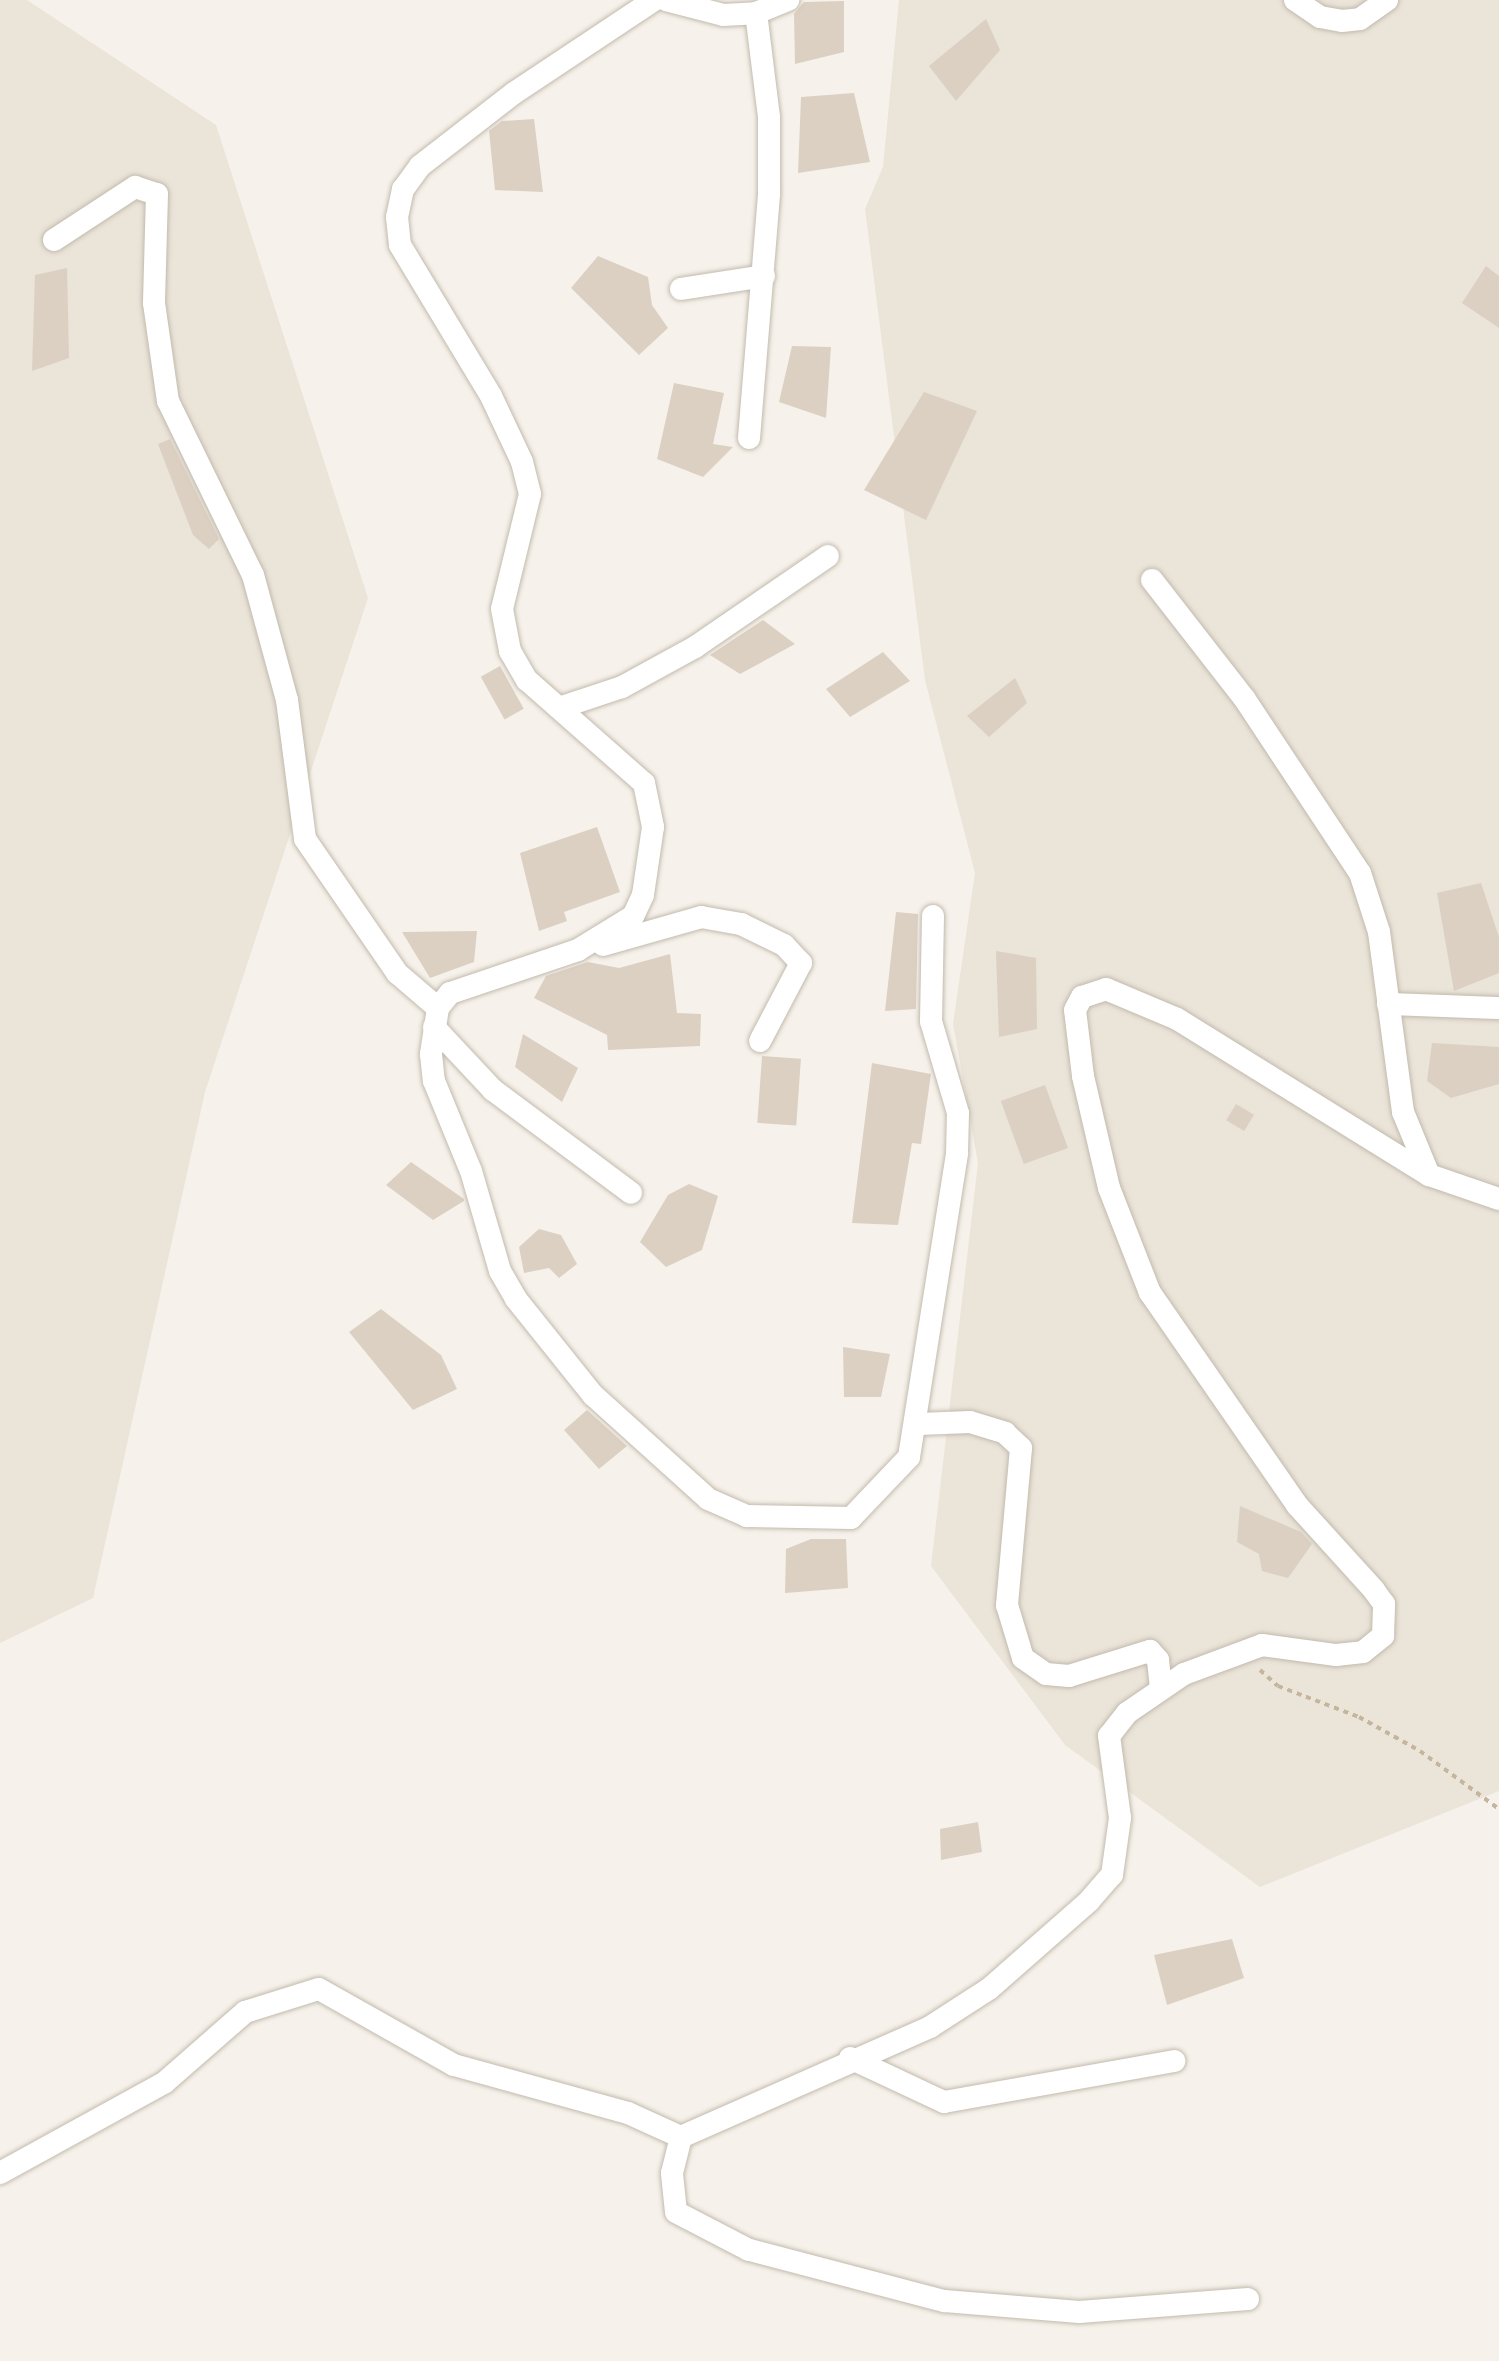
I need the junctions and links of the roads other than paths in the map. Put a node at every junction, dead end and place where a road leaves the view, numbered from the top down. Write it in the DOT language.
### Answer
graph roads {
  1 [pos="654,0"];
  2 [pos="666,0"];
  3 [pos="788,0"];
  4 [pos="1295,0"];
  5 [pos="1387,0"];
  6 [pos="756,14"];
  7 [pos="54,240"];
  8 [pos="764,276"];
  9 [pos="681,289"];
  10 [pos="749,438"];
  11 [pos="828,556"];
  12 [pos="1152,580"];
  13 [pos="560,708"];
  14 [pos="933,916"];
  15 [pos="578,950"];
  16 [pos="1388,1004"];
  17 [pos="1499,1008"];
  18 [pos="436,1017"];
  19 [pos="760,1041"];
  20 [pos="1429,1176"];
  21 [pos="631,1193"];
  22 [pos="1499,1198"];
  23 [pos="918,1424"];
  24 [pos="1161,1688"];
  25 [pos="850,2058"];
  26 [pos="1174,2061"];
  27 [pos="681,2137"];
  28 [pos="0,2173"];
  29 [pos="1248,2298"];
  1 -- 13 [label="street"];
  2 -- 6 [label="street"];
  3 -- 6 [label="street"];
  4 -- 5 [label="street"];
  6 -- 8 [label="street"];
  7 -- 18 [label="street"];
  8 -- 9 [label="street"];
  8 -- 10 [label="street"];
  11 -- 13 [label="street"];
  12 -- 16 [label="street"];
  13 -- 15 [label="street"];
  14 -- 23 [label="street"];
  15 -- 18 [label="street"];
  15 -- 19 [label="street"];
  16 -- 17 [label="street"];
  16 -- 20 [label="street"];
  18 -- 21 [label="street"];
  18 -- 23 [label="street"];
  20 -- 22 [label="street"];
  20 -- 24 [label="street"];
  23 -- 24 [label="street"];
  24 -- 25 [label="street"];
  25 -- 26 [label="street"];
  25 -- 27 [label="street"];
  27 -- 28 [label="street"];
  27 -- 29 [label="street"];
}
